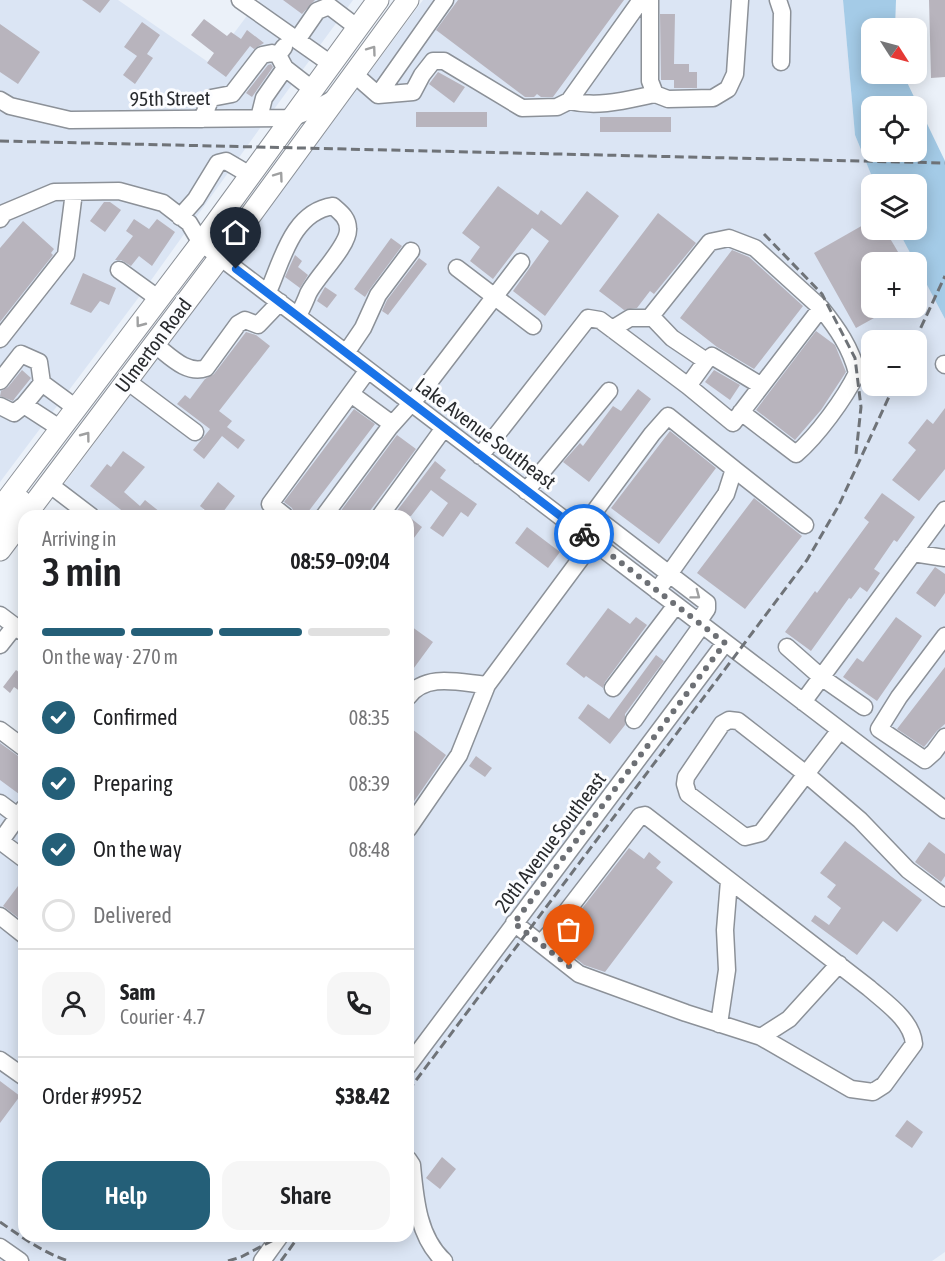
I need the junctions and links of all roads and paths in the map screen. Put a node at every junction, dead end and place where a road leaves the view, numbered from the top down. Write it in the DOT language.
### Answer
graph roads {
  1 [pos="240,0"];
  2 [pos="378,0"];
  3 [pos="408,0"];
  4 [pos="445,0"];
  5 [pos="641,0"];
  6 [pos="650,0"];
  7 [pos="740,0"];
  8 [pos="778,0"];
  9 [pos="358,27"];
  10 [pos="294,38"];
  11 [pos="281,61"];
  12 [pos="781,62"];
  13 [pos="332,64"];
  14 [pos="354,74"];
  15 [pos="312,89"];
  16 [pos="655,94"];
  17 [pos="339,95"];
  18 [pos="378,95"];
  19 [pos="0,100"];
  20 [pos="570,101"];
  21 [pos="202,118"];
  22 [pos="259,118"];
  23 [pos="291,118"];
  24 [pos="250,175"];
  25 [pos="74,192"];
  26 [pos="180,217"];
  27 [pos="0,219"];
  28 [pos="201,243"];
  29 [pos="411,251"];
  30 [pos="220,257"];
  31 [pos="521,262"];
  32 [pos="457,268"];
  33 [pos="119,270"];
  34 [pos="274,297"];
  35 [pos="494,297"];
  36 [pos="159,299"];
  37 [pos="821,308"];
  38 [pos="298,316"];
  39 [pos="652,318"];
  40 [pos="533,326"];
  41 [pos="612,329"];
  42 [pos="0,339"];
  43 [pos="154,344"];
  44 [pos="346,353"];
  45 [pos="706,361"];
  46 [pos="368,370"];
  47 [pos="2,377"];
  48 [pos="127,381"];
  49 [pos="42,382"];
  50 [pos="760,385"];
  51 [pos="688,386"];
  52 [pos="609,391"];
  53 [pos="351,394"];
  54 [pos="411,402"];
  55 [pos="0,405"];
  56 [pos="24,405"];
  57 [pos="76,408"];
  58 [pos="741,412"];
  59 [pos="392,424"];
  60 [pos="444,428"];
  61 [pos="61,429"];
  62 [pos="195,432"];
  63 [pos="480,456"];
  64 [pos="734,469"];
  65 [pos="49,484"];
  66 [pos="526,491"];
  67 [pos="1,505"];
  68 [pos="30,510"];
  69 [pos="84,510"];
  70 [pos="278,510"];
  71 [pos="328,510"];
  72 [pos="384,510"];
  73 [pos="945,510"];
  74 [pos="592,515"];
  75 [pos="567,522"];
  76 [pos="805,525"];
  77 [pos="18,526"];
  78 [pos="0,529"];
  79 [pos="624,540"];
  80 [pos="593,542"];
  81 [pos="0,550"];
  82 [pos="913,553"];
  83 [pos="611,555"];
  84 [pos="945,558"];
  85 [pos="668,574"];
  86 [pos="657,591"];
  87 [pos="676,605"];
  88 [pos="0,615"];
  89 [pos="700,624"];
  90 [pos="18,629"];
  91 [pos="18,631"];
  92 [pos="945,636"];
  93 [pos="725,643"];
  94 [pos="0,645"];
  95 [pos="787,647"];
  96 [pos="821,677"];
  97 [pos="487,685"];
  98 [pos="613,688"];
  99 [pos="414,689"];
  100 [pos="803,702"];
  101 [pos="864,707"];
  102 [pos="634,720"];
  103 [pos="0,730"];
  104 [pos="840,730"];
  105 [pos="885,735"];
  106 [pos="945,737"];
  107 [pos="18,744"];
  108 [pos="871,753"];
  109 [pos="806,774"];
  110 [pos="0,803"];
  111 [pos="945,810"];
  112 [pos="18,813"];
  113 [pos="18,820"];
  114 [pos="414,820"];
  115 [pos="0,842"];
  116 [pos="18,855"];
  117 [pos="729,881"];
  118 [pos="945,898"];
  119 [pos="0,916"];
  120 [pos="514,923"];
  121 [pos="18,930"];
  122 [pos="541,943"];
  123 [pos="840,964"];
  124 [pos="719,1024"];
  125 [pos="761,1037"];
  126 [pos="414,1058"];
  127 [pos="0,1060"];
  128 [pos="18,1073"];
  129 [pos="414,1184"];
  130 [pos="276,1242"];
  131 [pos="0,1247"];
  132 [pos="21,1261"];
  133 [pos="262,1261"];
  134 [pos="444,1261"];
  1 -- 10 [label="street"];
  2 -- 9 [label="main road, Ulmerton Road"];
  14 -- 3 [label="main road, Ulmerton Road, one-way"];
  4 -- 18 [label="street"];
  5 -- 20 [label="street"];
  6 -- 16 [label="street"];
  7 -- 16 [label="street"];
  8 -- 12 [label="street"];
  9 -- 10 [label="street"];
  9 -- 13 [label="main road, Ulmerton Road"];
  10 -- 11 [label="street"];
  10 -- 13 [label="street"];
  11 -- 15 [label="street"];
  11 -- 21 [label="street"];
  11 -- 22 [label="street"];
  13 -- 15 [label="main road, Ulmerton Road"];
  14 -- 17 [label="main road, Ulmerton Road"];
  14 -- 18 [label="street"];
  15 -- 23 [label="main road, Ulmerton Road"];
  16 -- 20 [label="street"];
  17 -- 23 [label="street, 95th Street"];
  30 -- 17 [label="main road, Ulmerton Road, one-way"];
  18 -- 20 [label="street"];
  19 -- 21 [label="street, 95th Street"];
  21 -- 22 [label="street, 95th Street"];
  22 -- 23 [label="street, 95th Street"];
  23 -- 24 [label="main road, Ulmerton Road"];
  24 -- 26 [label="street"];
  24 -- 28 [label="main road, Ulmerton Road"];
  25 -- 26 [label="street, Lake Avenue Southeast"];
  25 -- 27 [label="street, Lake Avenue Southeast"];
  25 -- 42 [label="street"];
  26 -- 28 [label="street, Lake Avenue Southeast"];
  28 -- 30 [label="street, Lake Avenue Southeast"];
  28 -- 36 [label="main road, Ulmerton Road"];
  29 -- 44 [label="street"];
  30 -- 34 [label="street, Lake Avenue Southeast"];
  30 -- 43 [label="main road, Ulmerton Road"];
  31 -- 35 [label="street"];
  32 -- 35 [label="street"];
  33 -- 36 [label="street"];
  34 -- 38 [label="street, Lake Avenue Southeast"];
  34 -- 38 [label="street"];
  34 -- 43 [label="street"];
  35 -- 40 [label="street"];
  35 -- 54 [label="street"];
  36 -- 57 [label="main road, Ulmerton Road, one-way"];
  37 -- 39 [label="street"];
  37 -- 50 [label="street"];
  37 -- 58 [label="street"];
  38 -- 44 [label="street, Lake Avenue Southeast"];
  39 -- 41 [label="street"];
  39 -- 45 [label="street"];
  41 -- 51 [label="street"];
  41 -- 63 [label="street"];
  43 -- 48 [label="main road, Ulmerton Road"];
  44 -- 46 [label="street, Lake Avenue Southeast"];
  45 -- 50 [label="street"];
  45 -- 51 [label="street"];
  46 -- 53 [label="street"];
  46 -- 54 [label="street, Lake Avenue Southeast"];
  47 -- 49 [label="street"];
  48 -- 62 [label="street"];
  65 -- 48 [label="main road, Ulmerton Road, one-way"];
  49 -- 56 [label="street"];
  49 -- 57 [label="street"];
  50 -- 58 [label="street"];
  51 -- 58 [label="street"];
  52 -- 66 [label="street"];
  53 -- 59 [label="street"];
  53 -- 70 [label="street"];
  54 -- 59 [label="street"];
  54 -- 60 [label="street, Lake Avenue Southeast"];
  55 -- 56 [label="street"];
  56 -- 61 [label="street"];
  57 -- 61 [label="main road, Ulmerton Road"];
  59 -- 71 [label="street"];
  60 -- 63 [label="street, Lake Avenue Southeast"];
  60 -- 72 [label="street"];
  61 -- 67 [label="main road, Ulmerton Road"];
  61 -- 78 [label="main road"];
  63 -- 66 [label="street, Lake Avenue Southeast"];
  64 -- 74 [label="street"];
  64 -- 76 [label="street"];
  64 -- 85 [label="street"];
  65 -- 68 [label="main road, Ulmerton Road"];
  65 -- 69 [label="street"];
  66 -- 75 [label="street, Lake Avenue Southeast"];
  73 -- 82 [label="street"];
  74 -- 75 [label="street"];
  74 -- 79 [label="street"];
  75 -- 80 [label="street, Lake Avenue Southeast"];
  77 -- 81 [label="main road, Ulmerton Road"];
  79 -- 83 [label="street"];
  79 -- 85 [label="street"];
  80 -- 83 [label="street, Lake Avenue Southeast"];
  80 -- 97 [label="street"];
  82 -- 84 [label="street"];
  82 -- 96 [label="street"];
  83 -- 86 [label="street, Lake Avenue Southeast"];
  85 -- 86 [label="street"];
  85 -- 89 [label="street, one-way"];
  86 -- 87 [label="street, Lake Avenue Southeast"];
  87 -- 89 [label="street, Lake Avenue Southeast"];
  87 -- 98 [label="street"];
  88 -- 90 [label="street"];
  89 -- 93 [label="street, Lake Avenue Southeast"];
  89 -- 102 [label="street"];
  91 -- 94 [label="street"];
  92 -- 105 [label="street"];
  93 -- 100 [label="street, Lake Avenue Southeast"];
  93 -- 120 [label="street, 20th Avenue Southeast"];
  95 -- 96 [label="street"];
  96 -- 100 [label="street"];
  96 -- 101 [label="street"];
  97 -- 99 [label="street"];
  97 -- 114 [label="street"];
  100 -- 104 [label="street, Lake Avenue Southeast"];
  103 -- 107 [label="street"];
  104 -- 108 [label="street, Lake Avenue Southeast"];
  104 -- 109 [label="street"];
  105 -- 106 [label="street"];
  105 -- 108 [label="street"];
  108 -- 111 [label="street, Lake Avenue Southeast"];
  109 -- 109 [label="street"];
  109 -- 118 [label="street"];
  110 -- 112 [label="street"];
  113 -- 115 [label="street"];
  115 -- 116 [label="street"];
  117 -- 122 [label="street"];
  117 -- 123 [label="street"];
  117 -- 124 [label="street"];
  119 -- 121 [label="street"];
  120 -- 122 [label="street"];
  120 -- 126 [label="street, 20th Avenue Southeast"];
  122 -- 124 [label="street"];
  123 -- 125 [label="street"];
  123 -- 125 [label="street"];
  124 -- 125 [label="street"];
  127 -- 128 [label="street"];
  129 -- 134 [label="street"];
  130 -- 133 [label="street"];
  131 -- 132 [label="street"];
}
